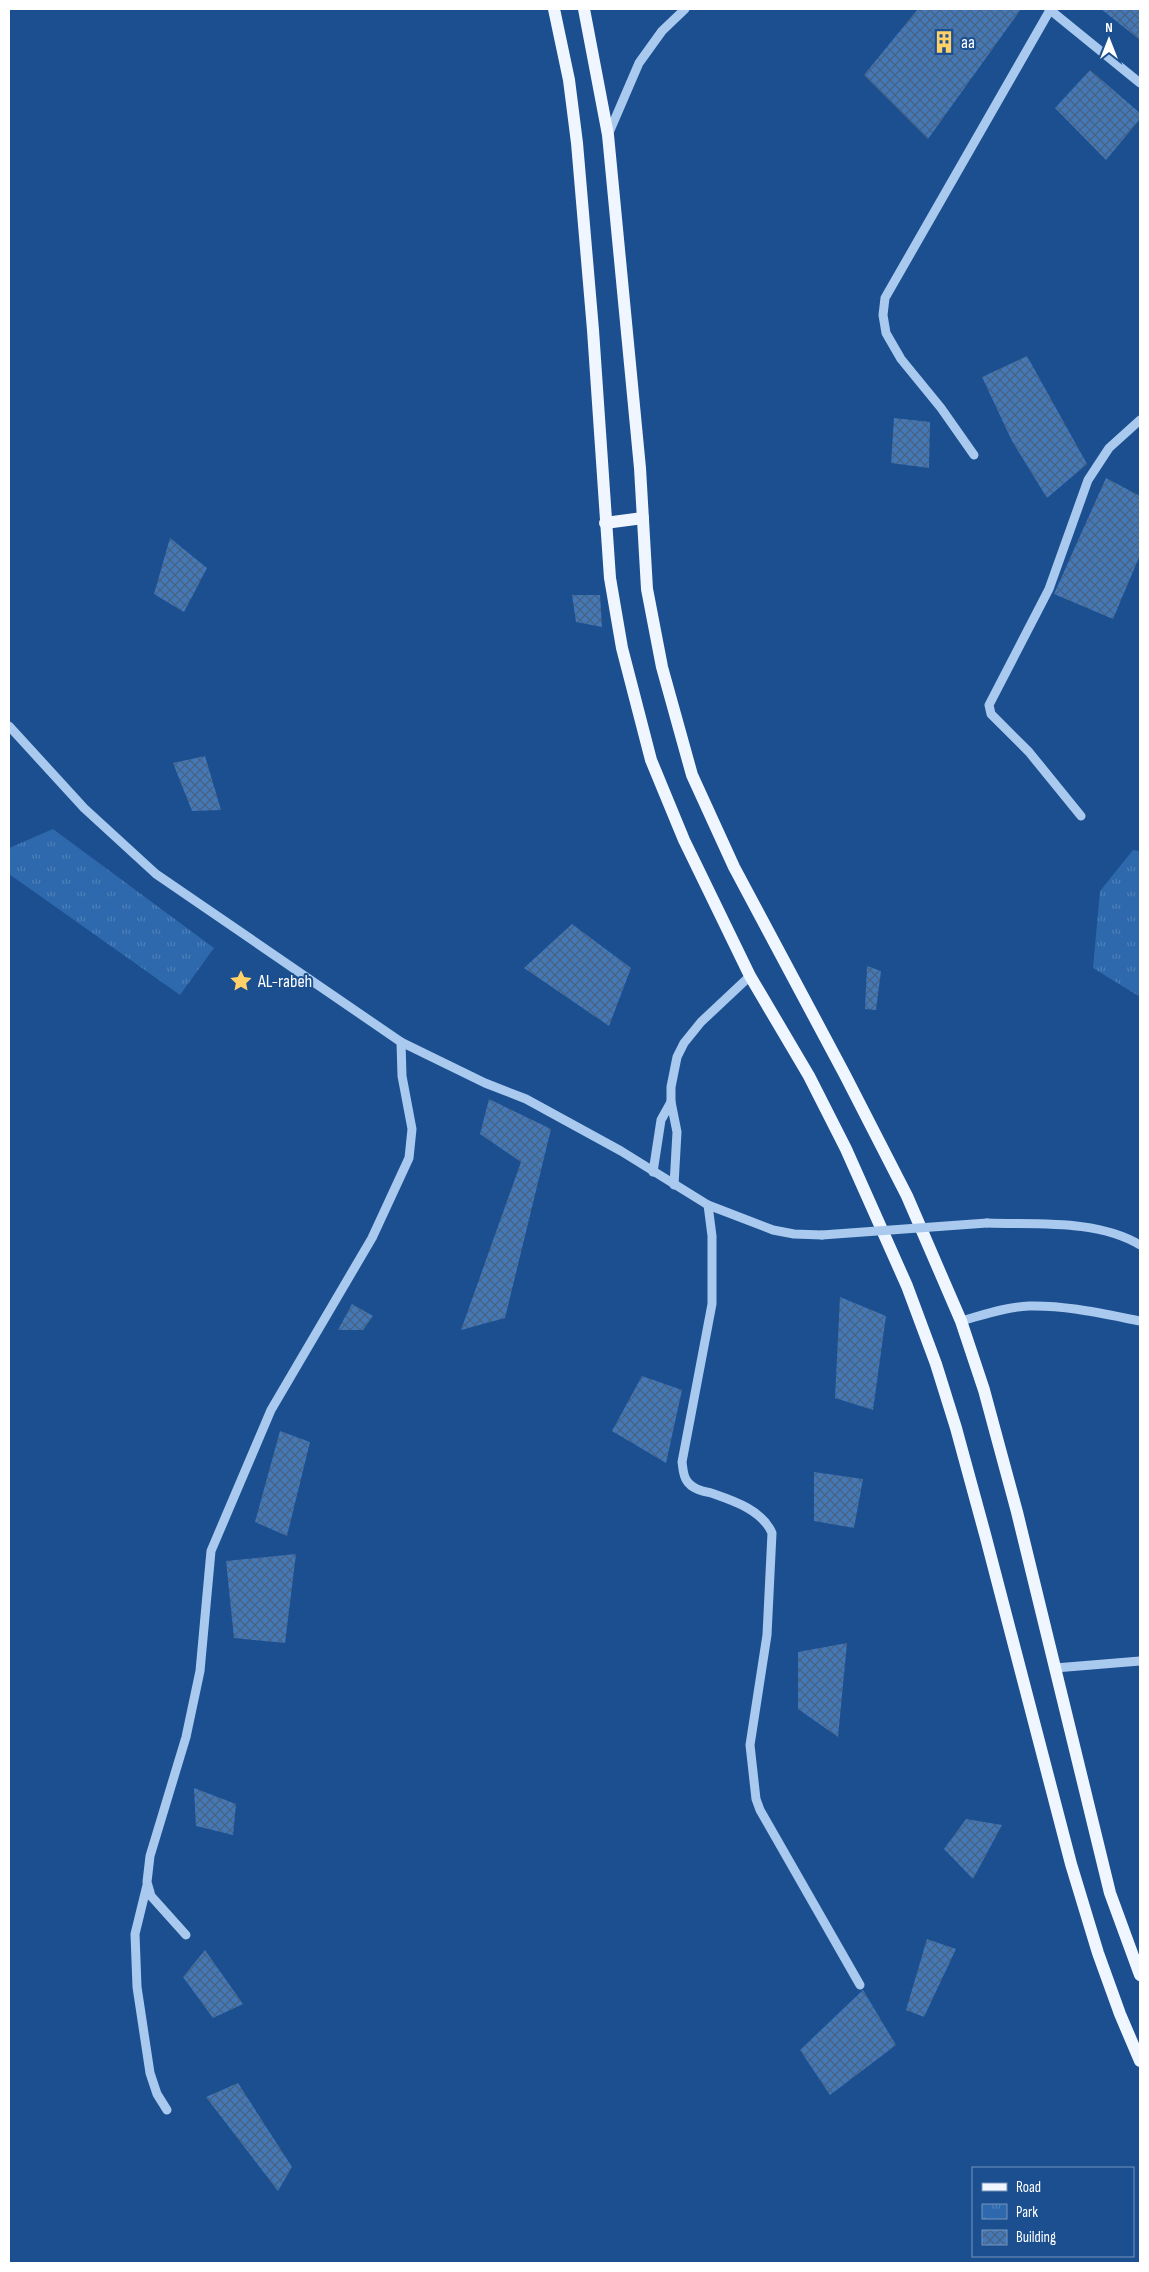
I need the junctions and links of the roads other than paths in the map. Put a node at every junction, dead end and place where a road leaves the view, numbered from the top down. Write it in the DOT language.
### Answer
graph roads {
  1 [pos="554,9"];
  2 [pos="584,9"];
  3 [pos="685,9"];
  4 [pos="1049,9"];
  5 [pos="1140,84"];
  6 [pos="608,135"];
  7 [pos="1140,420"];
  8 [pos="974,455"];
  9 [pos="643,518"];
  10 [pos="605,523"];
  11 [pos="9,726"];
  12 [pos="1080,816"];
  13 [pos="750,976"];
  14 [pos="401,1042"];
  15 [pos="671,1102"];
  16 [pos="653,1172"];
  17 [pos="674,1185"];
  18 [pos="708,1206"];
  19 [pos="1140,1245"];
  20 [pos="961,1321"];
  21 [pos="1140,1321"];
  22 [pos="1140,1661"];
  23 [pos="1056,1668"];
  24 [pos="147,1882"];
  25 [pos="186,1935"];
  26 [pos="1140,1975"];
  27 [pos="860,1985"];
  28 [pos="1140,2061"];
  29 [pos="167,2110"];
  1 -- 10 [label="main road"];
  2 -- 6 [label="main road"];
  3 -- 6 [label="street"];
  4 -- 5 [label="street"];
  4 -- 8 [label="street"];
  6 -- 9 [label="main road"];
  7 -- 12 [label="street"];
  9 -- 10 [label="main road"];
  9 -- 20 [label="main road"];
  10 -- 13 [label="main road"];
  11 -- 14 [label="street"];
  13 -- 15 [label="street"];
  13 -- 28 [label="main road"];
  14 -- 16 [label="street"];
  14 -- 24 [label="street"];
  15 -- 16 [label="street"];
  15 -- 17 [label="street"];
  16 -- 17 [label="street"];
  17 -- 18 [label="street"];
  18 -- 19 [label="street, bridge"];
  18 -- 27 [label="street"];
  20 -- 21 [label="street"];
  20 -- 23 [label="main road"];
  22 -- 23 [label="street"];
  23 -- 26 [label="main road"];
  24 -- 25 [label="street"];
  24 -- 29 [label="street"];
}
